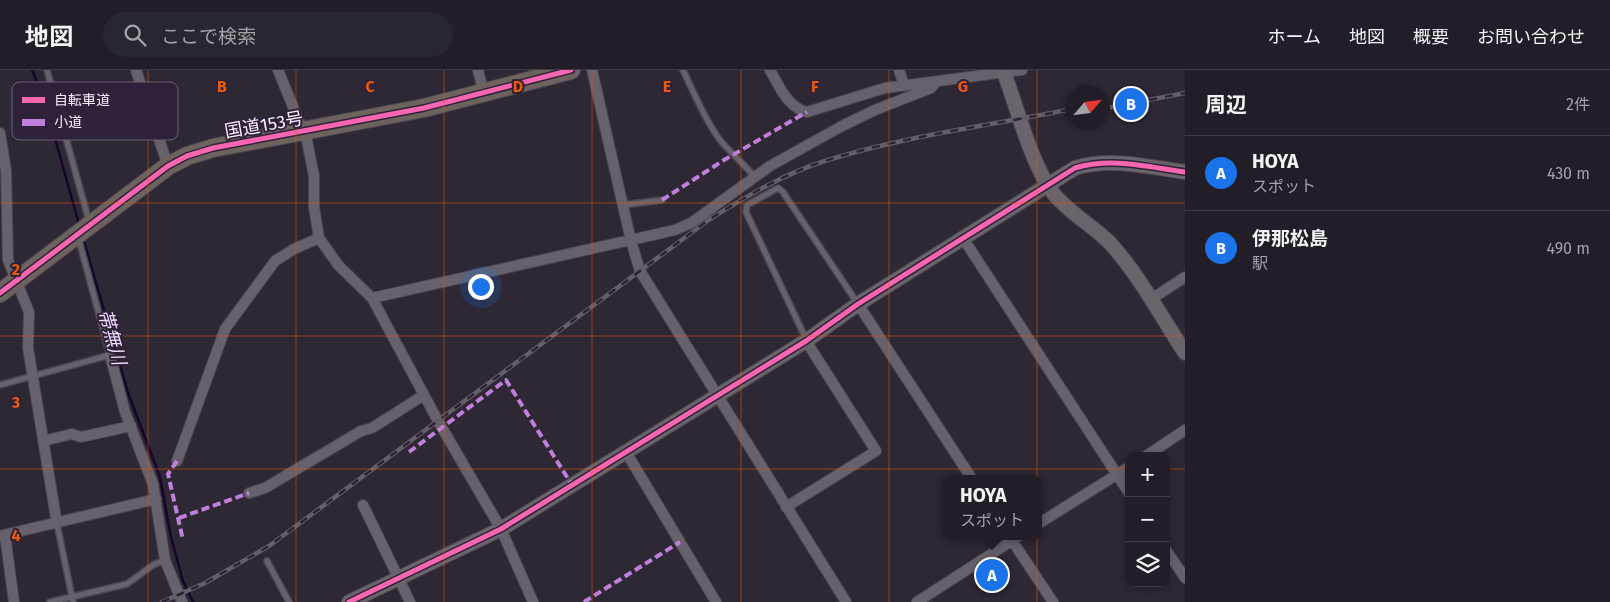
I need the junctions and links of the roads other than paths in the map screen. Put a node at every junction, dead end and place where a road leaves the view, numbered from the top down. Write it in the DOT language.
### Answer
graph roads {
  1 [pos="136,70"];
  2 [pos="278,70"];
  3 [pos="478,70"];
  4 [pos="571,70"];
  5 [pos="592,70"];
  6 [pos="683,70"];
  7 [pos="770,70"];
  8 [pos="899,70"];
  9 [pos="1022,70"];
  10 [pos="1004,72"];
  11 [pos="140,82"];
  12 [pos="936,82"];
  13 [pos="904,85"];
  14 [pos="484,94"];
  15 [pos="306,131"];
  16 [pos="0,134"];
  17 [pos="63,140"];
  18 [pos="159,140"];
  19 [pos="168,166"];
  20 [pos="1185,172"];
  21 [pos="756,178"];
  22 [pos="1048,184"];
  23 [pos="662,200"];
  24 [pos="3,205"];
  25 [pos="623,205"];
  26 [pos="83,230"];
  27 [pos="319,238"];
  28 [pos="963,238"];
  29 [pos="631,241"];
  30 [pos="1185,277"];
  31 [pos="16,281"];
  32 [pos="0,293"];
  33 [pos="372,298"];
  34 [pos="1150,300"];
  35 [pos="858,304"];
  36 [pos="806,340"];
  37 [pos="1185,353"];
  38 [pos="110,356"];
  39 [pos="33,377"];
  40 [pos="0,386"];
  41 [pos="424,395"];
  42 [pos="718,396"];
  43 [pos="131,426"];
  44 [pos="1185,430"];
  45 [pos="44,441"];
  46 [pos="626,452"];
  47 [pos="1152,452"];
  48 [pos="177,461"];
  49 [pos="1125,469"];
  50 [pos="969,475"];
  51 [pos="1116,475"];
  52 [pos="1125,487"];
  53 [pos="249,492"];
  54 [pos="156,499"];
  55 [pos="363,505"];
  56 [pos="786,507"];
  57 [pos="1042,521"];
  58 [pos="57,524"];
  59 [pos="501,529"];
  60 [pos="2,536"];
  61 [pos="1010,540"];
  62 [pos="1014,540"];
  63 [pos="1170,556"];
  64 [pos="165,560"];
  65 [pos="267,561"];
  66 [pos="399,578"];
  67 [pos="1185,578"];
  68 [pos="72,600"];
  69 [pos="14,602"];
  70 [pos="50,602"];
  71 [pos="182,602"];
  72 [pos="289,602"];
  73 [pos="350,602"];
  74 [pos="410,602"];
  75 [pos="533,602"];
  76 [pos="716,602"];
  77 [pos="846,602"];
  78 [pos="918,602"];
  79 [pos="1052,602"];
  1 -- 11 [label="street"];
  2 -- 15 [label="street"];
  3 -- 14 [label="street"];
  4 -- 14 [label="highway, 国道153号"];
  5 -- 25 [label="street"];
  6 -- 21 [label="lane"];
  7 -- 13 [label="street"];
  8 -- 13 [label="street"];
  9 -- 10 [label="street"];
  10 -- 12 [label="street"];
  10 -- 22 [label="street"];
  12 -- 13 [label="street"];
  12 -- 21 [label="street"];
  14 -- 15 [label="highway, 国道153号"];
  15 -- 19 [label="highway, 国道153号"];
  15 -- 27 [label="street"];
  16 -- 24 [label="street"];
  17 -- 26 [label="lane"];
  18 -- 19 [label="street"];
  19 -- 26 [label="highway, 国道153号"];
  20 -- 22 [label="street"];
  21 -- 29 [label="street"];
  22 -- 28 [label="street"];
  22 -- 34 [label="street"];
  23 -- 25 [label="lane"];
  24 -- 31 [label="street"];
  25 -- 29 [label="street"];
  26 -- 31 [label="highway, 国道153号"];
  26 -- 38 [label="lane"];
  27 -- 33 [label="street"];
  27 -- 48 [label="street"];
  28 -- 35 [label="street"];
  28 -- 51 [label="street"];
  29 -- 33 [label="street"];
  29 -- 42 [label="street"];
  30 -- 34 [label="street"];
  31 -- 32 [label="highway, 国道153号"];
  31 -- 39 [label="street"];
  33 -- 41 [label="street"];
  34 -- 37 [label="street"];
  35 -- 36 [label="street"];
  35 -- 36 [label="lane"];
  35 -- 50 [label="street"];
  36 -- 42 [label="street"];
  36 -- 56 [label="street"];
  38 -- 39 [label="lane"];
  38 -- 43 [label="street"];
  39 -- 40 [label="lane"];
  39 -- 45 [label="street"];
  41 -- 53 [label="street"];
  41 -- 59 [label="street"];
  42 -- 46 [label="street"];
  42 -- 56 [label="street"];
  43 -- 45 [label="street"];
  43 -- 54 [label="street"];
  44 -- 47 [label="street"];
  45 -- 58 [label="street"];
  46 -- 59 [label="street"];
  46 -- 76 [label="street"];
  49 -- 51 [label="street"];
  51 -- 52 [label="street"];
  51 -- 57 [label="street"];
  54 -- 58 [label="street"];
  54 -- 64 [label="street"];
  55 -- 66 [label="street"];
  56 -- 77 [label="street"];
  58 -- 60 [label="street"];
  58 -- 68 [label="lane"];
  59 -- 66 [label="street"];
  59 -- 75 [label="street"];
  60 -- 69 [label="street"];
  61 -- 78 [label="street"];
  62 -- 79 [label="street"];
  63 -- 67 [label="street"];
  64 -- 68 [label="lane"];
  64 -- 71 [label="street"];
  65 -- 72 [label="lane"];
  66 -- 73 [label="street"];
  66 -- 74 [label="street"];
  68 -- 70 [label="lane"];
}
